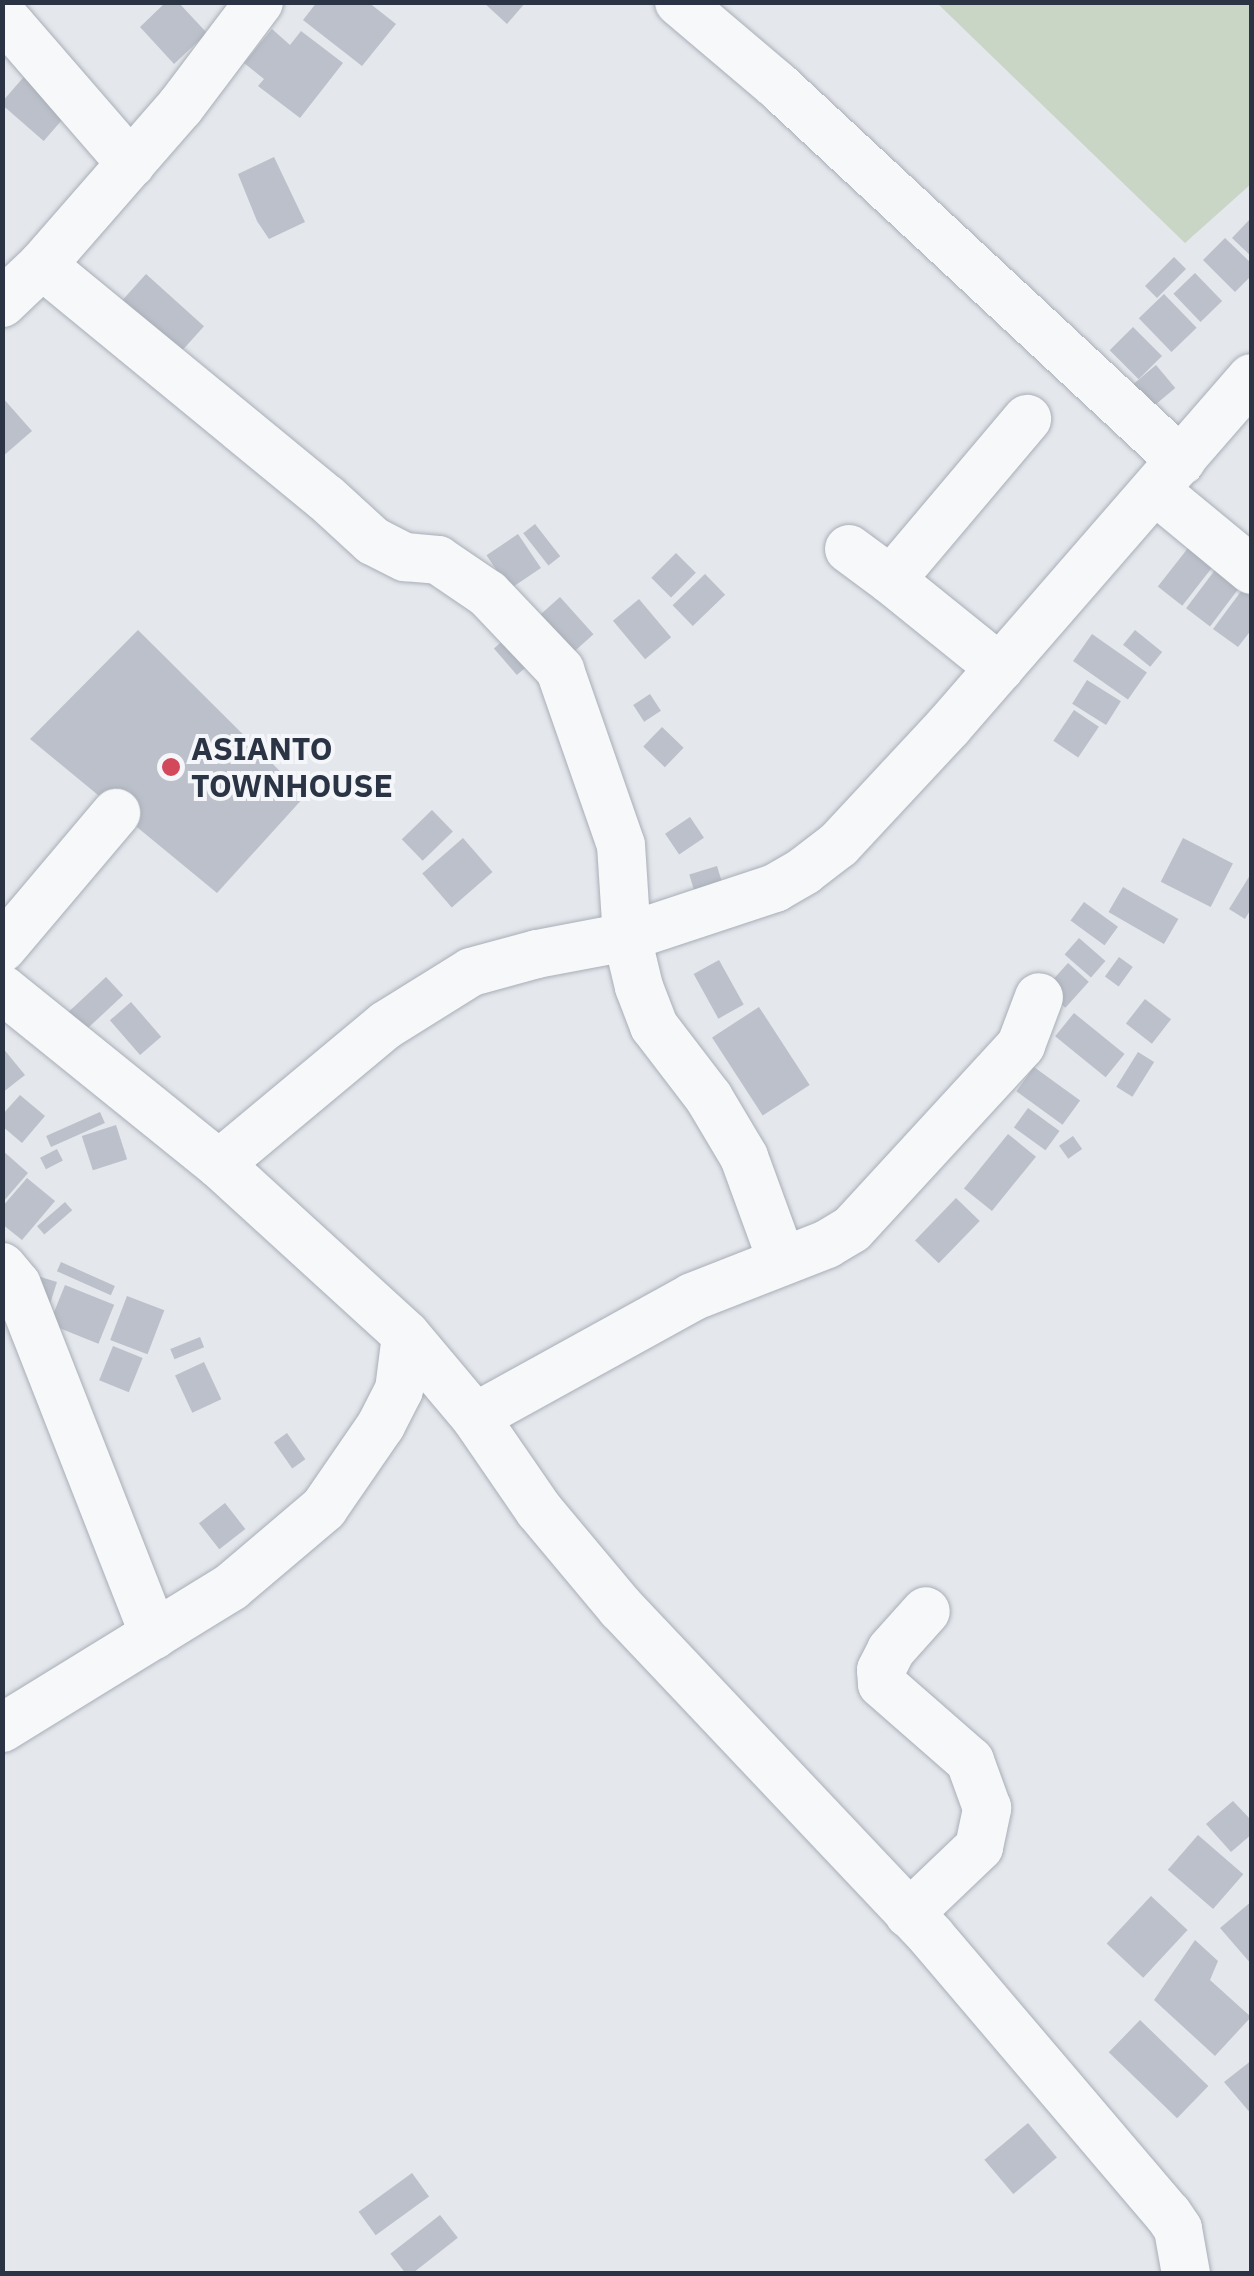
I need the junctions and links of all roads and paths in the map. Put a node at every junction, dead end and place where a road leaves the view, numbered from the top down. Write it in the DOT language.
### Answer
graph roads {
  1 [pos="259,2"];
  2 [pos="679,2"];
  3 [pos="2,15"];
  4 [pos="131,164"];
  5 [pos="42,265"];
  6 [pos="2,303"];
  7 [pos="1246,396"];
  8 [pos="1027,419"];
  9 [pos="1168,476"];
  10 [pos="849,549"];
  11 [pos="1252,570"];
  12 [pos="891,580"];
  13 [pos="1000,668"];
  14 [pos="116,813"];
  15 [pos="628,938"];
  16 [pos="2,948"];
  17 [pos="2,989"];
  18 [pos="1039,998"];
  19 [pos="219,1164"];
  20 [pos="781,1258"];
  21 [pos="2,1268"];
  22 [pos="406,1335"];
  23 [pos="475,1417"];
  24 [pos="926,1610"];
  25 [pos="154,1635"];
  26 [pos="2,1728"];
  27 [pos="909,1914"];
  28 [pos="1186,2274"];
  1 -- 4 [label="street"];
  2 -- 9 [label="street"];
  3 -- 4 [label="street"];
  4 -- 5 [label="street"];
  5 -- 6 [label="street"];
  5 -- 15 [label="street"];
  7 -- 9 [label="street"];
  8 -- 12 [label="street"];
  9 -- 11 [label="street"];
  9 -- 13 [label="street"];
  10 -- 12 [label="street"];
  12 -- 13 [label="street"];
  13 -- 15 [label="street"];
  14 -- 16 [label="street"];
  15 -- 19 [label="street"];
  15 -- 20 [label="street"];
  17 -- 19 [label="street"];
  18 -- 20 [label="street"];
  19 -- 22 [label="street"];
  20 -- 23 [label="street"];
  21 -- 25 [label="street"];
  22 -- 23 [label="street"];
  22 -- 25 [label="street"];
  23 -- 27 [label="street"];
  24 -- 27 [label="street"];
  25 -- 26 [label="street"];
  27 -- 28 [label="street"];
}
